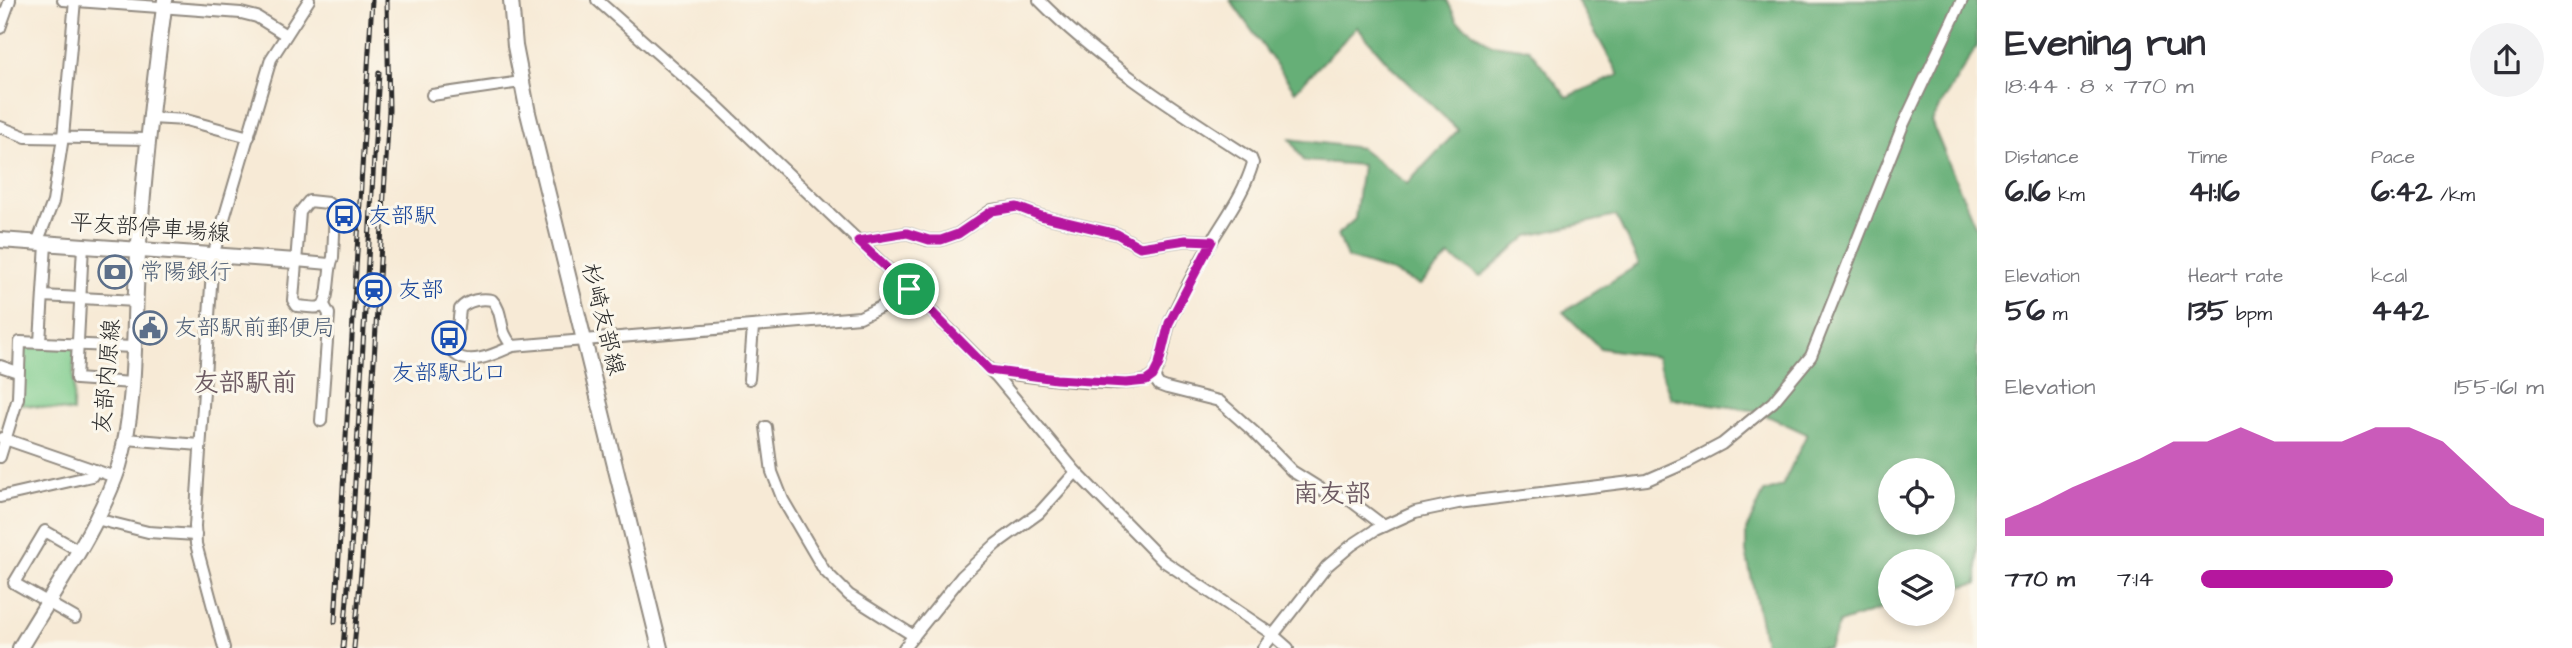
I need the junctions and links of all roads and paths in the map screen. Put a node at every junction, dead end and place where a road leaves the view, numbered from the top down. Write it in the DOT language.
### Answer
graph roads {
  1 [pos="10,0"];
  2 [pos="63,0"];
  3 [pos="232,0"];
  4 [pos="309,0"];
  5 [pos="511,0"];
  6 [pos="597,0"];
  7 [pos="1039,0"];
  8 [pos="1962,0"];
  9 [pos="75,1"];
  10 [pos="165,4"];
  11 [pos="230,12"];
  12 [pos="0,28"];
  13 [pos="286,35"];
  14 [pos="521,82"];
  15 [pos="432,95"];
  16 [pos="151,118"];
  17 [pos="0,127"];
  18 [pos="63,137"];
  19 [pos="249,137"];
  20 [pos="149,139"];
  21 [pos="0,240"];
  22 [pos="858,241"];
  23 [pos="1212,241"];
  24 [pos="41,243"];
  25 [pos="83,246"];
  26 [pos="139,250"];
  27 [pos="213,256"];
  28 [pos="296,261"];
  29 [pos="329,264"];
  30 [pos="909,289"];
  31 [pos="43,296"];
  32 [pos="81,299"];
  33 [pos="135,301"];
  34 [pos="324,305"];
  35 [pos="753,327"];
  36 [pos="503,336"];
  37 [pos="585,340"];
  38 [pos="40,342"];
  39 [pos="78,344"];
  40 [pos="513,346"];
  41 [pos="133,347"];
  42 [pos="498,353"];
  43 [pos="0,366"];
  44 [pos="989,370"];
  45 [pos="18,372"];
  46 [pos="1153,376"];
  47 [pos="750,379"];
  48 [pos="132,383"];
  49 [pos="1761,413"];
  50 [pos="1773,416"];
  51 [pos="321,421"];
  52 [pos="766,427"];
  53 [pos="3,438"];
  54 [pos="126,439"];
  55 [pos="200,444"];
  56 [pos="0,457"];
  57 [pos="95,471"];
  58 [pos="1076,472"];
  59 [pos="115,477"];
  60 [pos="0,497"];
  61 [pos="96,519"];
  62 [pos="1384,526"];
  63 [pos="196,536"];
  64 [pos="78,550"];
  65 [pos="47,603"];
  66 [pos="75,618"];
  67 [pos="1272,634"];
  68 [pos="914,636"];
  69 [pos="20,648"];
  70 [pos="224,648"];
  71 [pos="660,648"];
  72 [pos="904,648"];
  73 [pos="1263,648"];
  74 [pos="1288,648"];
  1 -- 12 [label="street"];
  2 -- 9 [label="street"];
  3 -- 11 [label="street"];
  4 -- 13 [label="street"];
  5 -- 14 [label="main road, 杉崎友部線"];
  6 -- 22 [label="street"];
  7 -- 23 [label="street"];
  8 -- 49 [label="street"];
  9 -- 10 [label="street"];
  9 -- 18 [label="street"];
  10 -- 11 [label="street"];
  10 -- 16 [label="main road, 友部内原線"];
  11 -- 13 [label="street"];
  13 -- 19 [label="street"];
  14 -- 15 [label="street"];
  14 -- 37 [label="main road, 杉崎友部線"];
  16 -- 19 [label="street"];
  16 -- 20 [label="main road, 友部内原線"];
  17 -- 18 [label="street"];
  18 -- 20 [label="street"];
  18 -- 24 [label="street"];
  19 -- 27 [label="street"];
  20 -- 26 [label="main road, 友部内原線"];
  21 -- 24 [label="main road, 平友部停車場線"];
  22 -- 23 [label="street"];
  22 -- 30 [label="street"];
  23 -- 46 [label="street"];
  24 -- 25 [label="main road, 平友部停車場線"];
  24 -- 31 [label="street"];
  25 -- 26 [label="main road, 平友部停車場線"];
  25 -- 32 [label="street"];
  26 -- 27 [label="main road, 平友部停車場線"];
  26 -- 33 [label="main road, 友部内原線"];
  27 -- 28 [label="main road, 平友部停車場線"];
  27 -- 55 [label="street"];
  28 -- 29 [label="street"];
  28 -- 29 [label="street"];
  28 -- 34 [label="street"];
  29 -- 34 [label="street"];
  30 -- 35 [label="street"];
  30 -- 44 [label="street"];
  31 -- 32 [label="street"];
  31 -- 38 [label="street"];
  32 -- 33 [label="street"];
  32 -- 39 [label="street"];
  33 -- 41 [label="main road, 友部内原線"];
  34 -- 51 [label="street"];
  35 -- 37 [label="street"];
  35 -- 47 [label="street"];
  36 -- 40 [label="street"];
  36 -- 42 [label="street"];
  36 -- 42 [label="street"];
  37 -- 40 [label="street"];
  37 -- 71 [label="main road, 杉崎友部線"];
  38 -- 39 [label="street"];
  38 -- 45 [label="street"];
  39 -- 41 [label="street"];
  39 -- 48 [label="street"];
  40 -- 42 [label="street"];
  41 -- 48 [label="main road, 友部内原線"];
  43 -- 45 [label="street"];
  44 -- 46 [label="street"];
  44 -- 58 [label="street"];
  45 -- 53 [label="street"];
  46 -- 62 [label="street"];
  48 -- 54 [label="main road, 友部内原線"];
  49 -- 50 [label="street"];
  49 -- 62 [label="street"];
  52 -- 68 [label="street"];
  53 -- 56 [label="street"];
  53 -- 57 [label="street"];
  54 -- 55 [label="street"];
  54 -- 59 [label="main road, 友部内原線"];
  55 -- 63 [label="street"];
  57 -- 59 [label="street"];
  57 -- 60 [label="street"];
  58 -- 67 [label="street"];
  58 -- 68 [label="street"];
  59 -- 61 [label="main road, 友部内原線"];
  61 -- 63 [label="street"];
  61 -- 64 [label="main road, 友部内原線"];
  62 -- 67 [label="street"];
  63 -- 70 [label="street"];
  64 -- 65 [label="main road, 友部内原線"];
  64 -- 65 [label="street"];
  65 -- 66 [label="street"];
  65 -- 69 [label="main road, 友部内原線"];
  67 -- 73 [label="street"];
  67 -- 74 [label="street"];
  68 -- 72 [label="street"];
}
